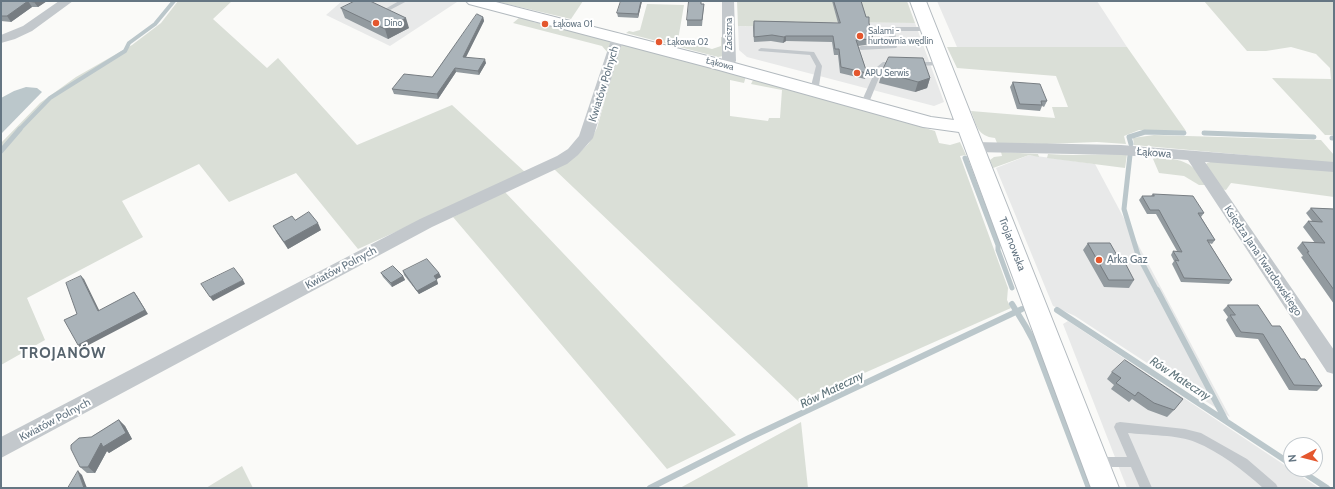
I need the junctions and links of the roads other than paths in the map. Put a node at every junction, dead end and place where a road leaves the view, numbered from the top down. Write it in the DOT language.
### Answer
graph roads {
  1 [pos="66,1"];
  2 [pos="404,1"];
  3 [pos="728,1"];
  4 [pos="918,1"];
  5 [pos="479,2"];
  6 [pos="388,9"];
  7 [pos="929,29"];
  8 [pos="618,37"];
  9 [pos="6,38"];
  10 [pos="1,48"];
  11 [pos="862,48"];
  12 [pos="761,50"];
  13 [pos="942,64"];
  14 [pos="726,66"];
  15 [pos="812,90"];
  16 [pos="864,105"];
  17 [pos="970,137"];
  18 [pos="1193,156"];
  19 [pos="1334,167"];
  20 [pos="1334,366"];
  21 [pos="1,448"];
  22 [pos="1095,462"];
  23 [pos="1135,462"];
  24 [pos="1105,488"];
  25 [pos="1146,488"];
  26 [pos="1272,488"];
  1 -- 9 [label="street"];
  2 -- 6 [label="lane"];
  3 -- 14 [label="street, Zaciszna"];
  4 -- 7 [label="street, Trojanowska"];
  5 -- 8 [label="street, Łąkowa"];
  7 -- 11 [label="lane"];
  7 -- 13 [label="street, Trojanowska"];
  8 -- 14 [label="street, Łąkowa"];
  8 -- 21 [label="street, Kwiatów Polnych"];
  9 -- 10 [label="street"];
  12 -- 15 [label="lane"];
  13 -- 16 [label="lane"];
  13 -- 17 [label="street, Trojanowska"];
  14 -- 15 [label="street, Łąkowa"];
  15 -- 16 [label="street, Łąkowa"];
  16 -- 17 [label="street, Łąkowa"];
  17 -- 18 [label="street, Łąkowa"];
  17 -- 22 [label="street, Trojanowska"];
  18 -- 19 [label="street, Łąkowa"];
  18 -- 20 [label="street, Księdza Jana Twardowskiego"];
  22 -- 23 [label="lane"];
  22 -- 24 [label="street, Trojanowska"];
  23 -- 25 [label="lane"];
  23 -- 26 [label="lane"];
}
